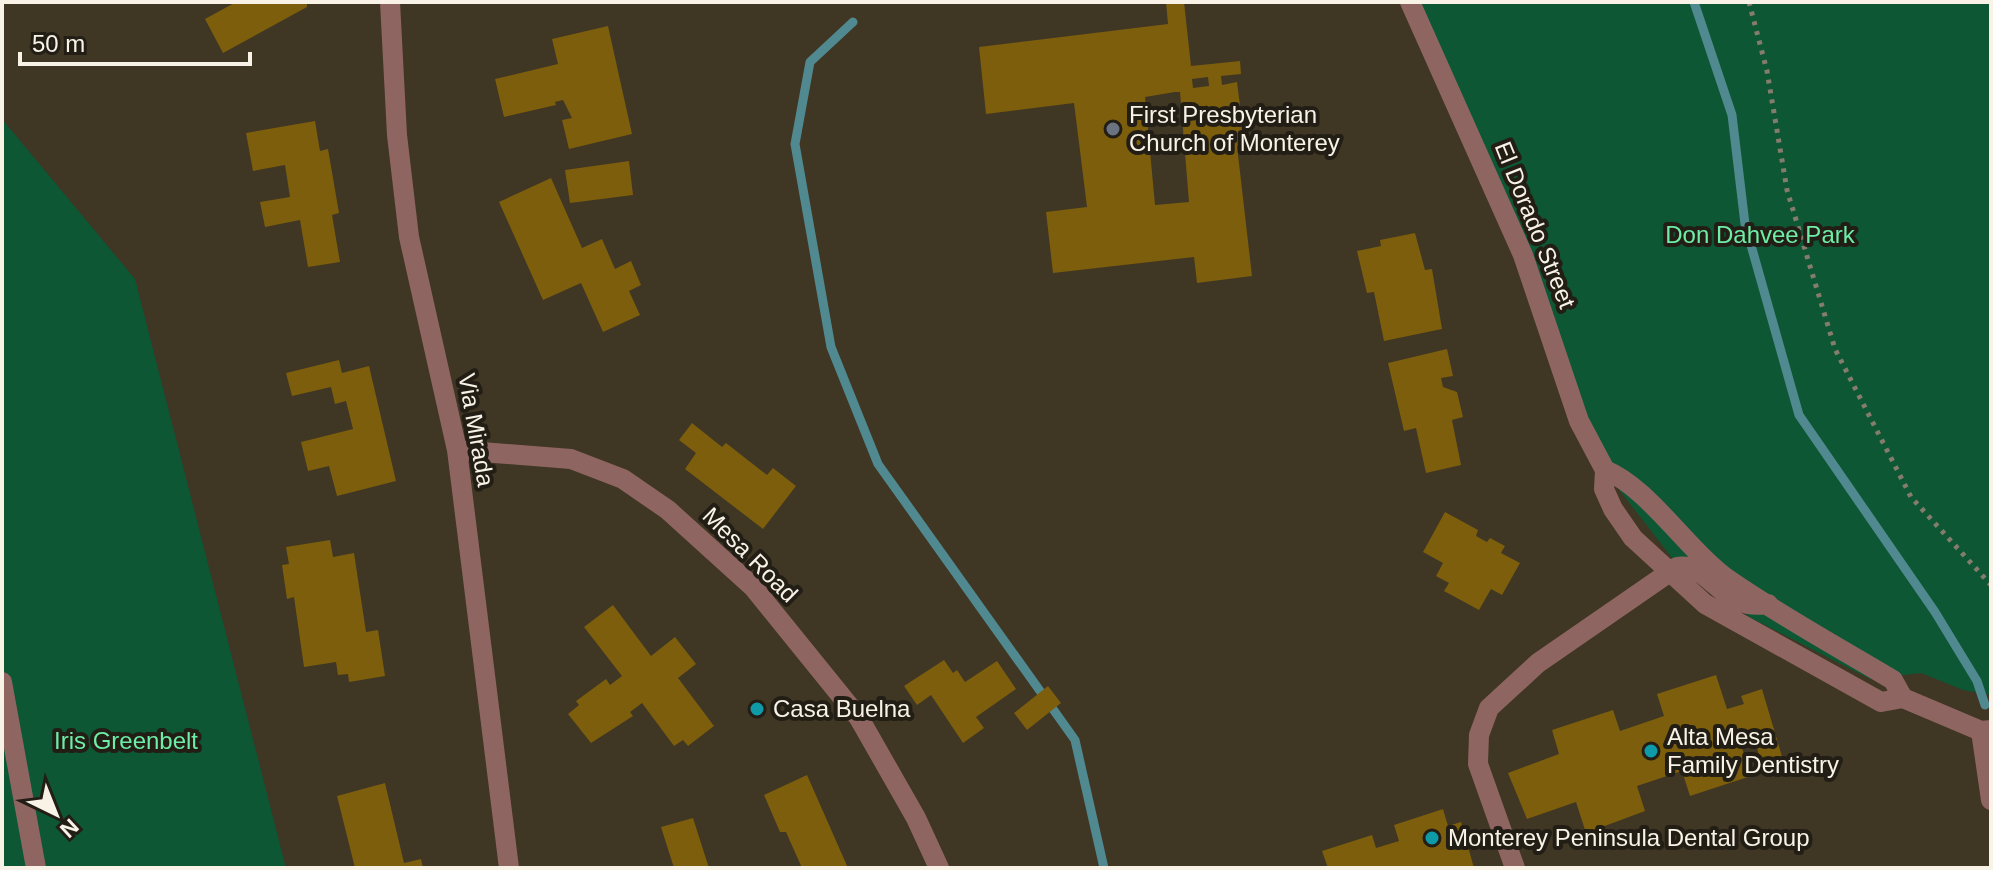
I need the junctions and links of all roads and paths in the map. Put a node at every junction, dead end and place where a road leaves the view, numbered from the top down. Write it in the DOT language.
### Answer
graph roads {
  1 [pos="390,2"];
  2 [pos="1410,2"];
  3 [pos="1749,2"];
  4 [pos="457,450"];
  5 [pos="1605,470"];
  6 [pos="1667,574"];
  7 [pos="1991,585"];
  8 [pos="1768,604"];
  9 [pos="2,682"];
  10 [pos="1903,698"];
  11 [pos="1986,730"];
  12 [pos="1991,800"];
  13 [pos="36,868"];
  14 [pos="509,868"];
  15 [pos="939,868"];
  16 [pos="1515,868"];
  1 -- 4 [label="street, Via Mirada"];
  2 -- 5 [label="street, El Dorado Street"];
  3 -- 7 [label="path"];
  4 -- 14 [label="street, Via Mirada"];
  4 -- 15 [label="street, Mesa Road"];
  5 -- 6 [label="street, El Dorado Street"];
  5 -- 8 [label="street, El Dorado Street"];
  6 -- 8 [label="street"];
  6 -- 10 [label="street, El Dorado Street"];
  6 -- 16 [label="street"];
  8 -- 10 [label="street, El Dorado Street"];
  9 -- 13 [label="street"];
  10 -- 11 [label="street, El Dorado Street"];
  11 -- 12 [label="street"];
}
